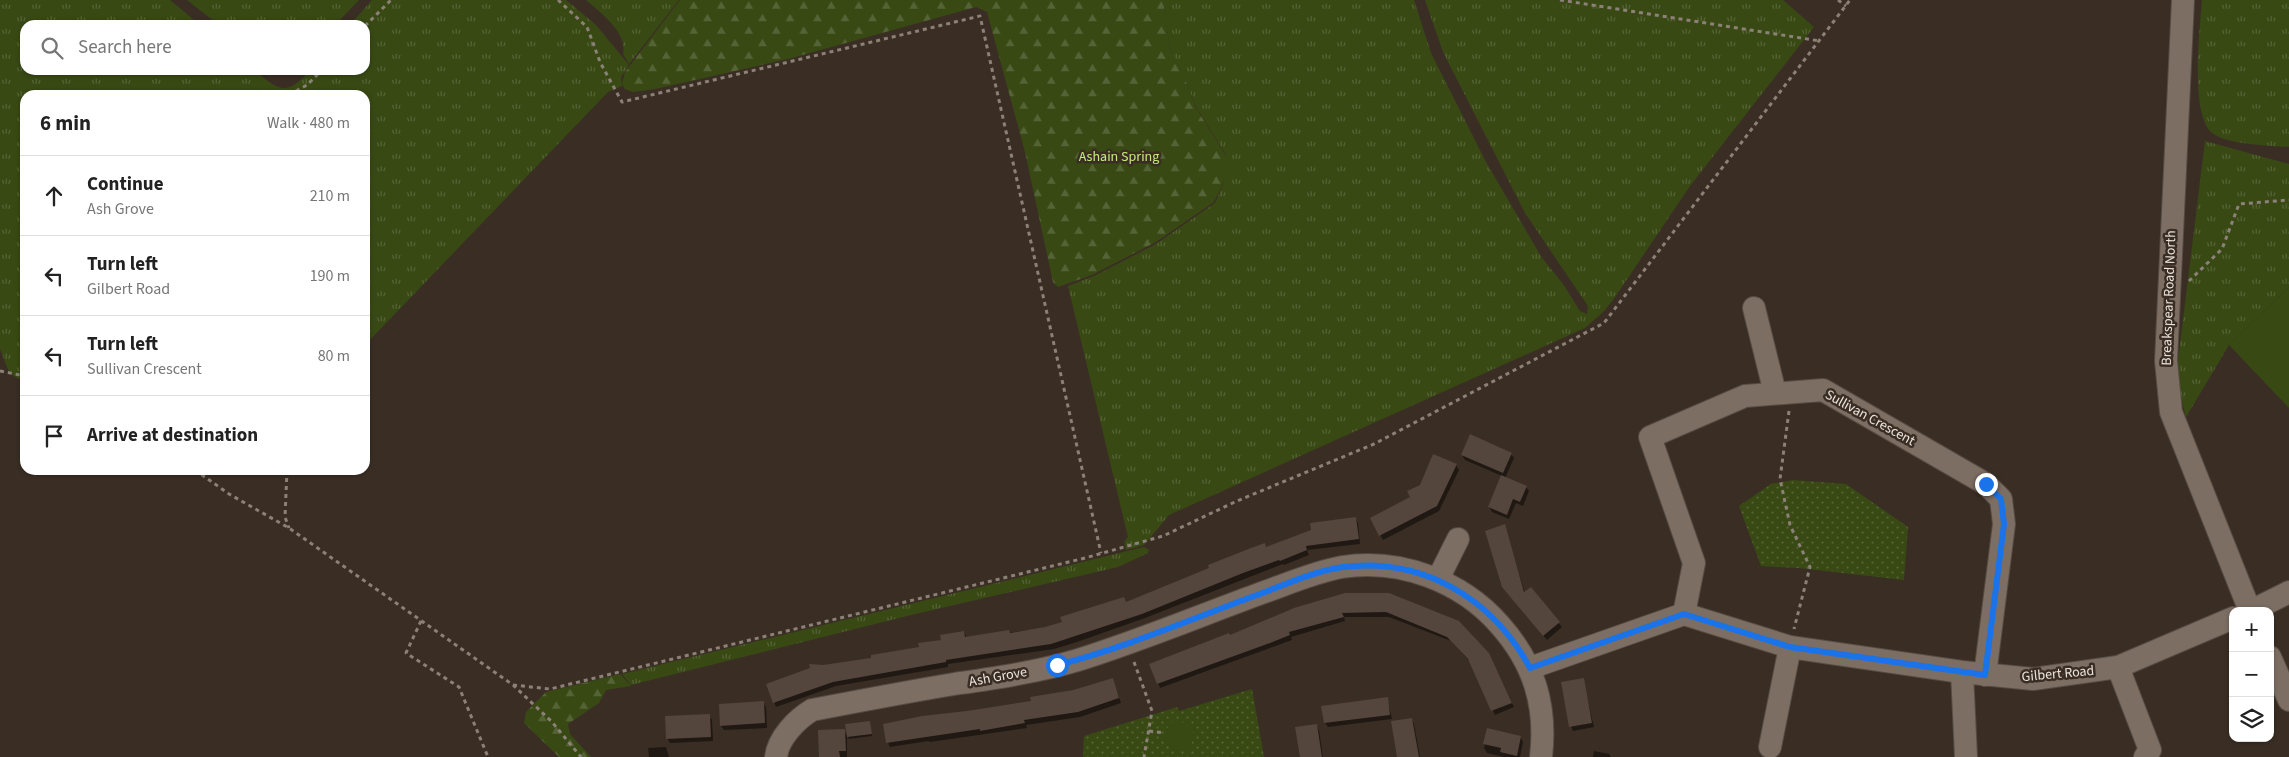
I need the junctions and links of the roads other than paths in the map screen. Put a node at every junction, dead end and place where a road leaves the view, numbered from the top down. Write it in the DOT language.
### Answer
graph roads {
  1 [pos="2183,0"];
  2 [pos="1754,308"];
  3 [pos="1784,393"];
  4 [pos="1458,538"];
  5 [pos="1438,579"];
  6 [pos="2289,592"];
  7 [pos="2248,607"];
  8 [pos="2258,607"];
  9 [pos="1684,614"];
  10 [pos="2229,620"];
  11 [pos="1790,647"];
  12 [pos="2274,666"];
  13 [pos="2118,667"];
  14 [pos="1530,668"];
  15 [pos="1962,672"];
  16 [pos="1985,675"];
  17 [pos="2289,700"];
  18 [pos="1770,747"];
  19 [pos="776,757"];
  20 [pos="1541,757"];
  21 [pos="1966,757"];
  22 [pos="2145,757"];
  1 -- 7 [label="street, Breakspear Road North"];
  2 -- 3 [label="street"];
  3 -- 9 [label="street, Sullivan Crescent"];
  3 -- 16 [label="street, Sullivan Crescent"];
  4 -- 5 [label="street"];
  5 -- 14 [label="street, Ash Grove"];
  5 -- 19 [label="street, Ash Grove"];
  6 -- 8 [label="street"];
  9 -- 11 [label="street, Gilbert Road"];
  9 -- 14 [label="street"];
  10 -- 13 [label="street, Gilbert Road"];
  11 -- 15 [label="street, Gilbert Road"];
  11 -- 18 [label="street"];
  12 -- 17 [label="street"];
  13 -- 16 [label="street, Gilbert Road"];
  13 -- 22 [label="street"];
  14 -- 20 [label="street, Ash Grove"];
  15 -- 16 [label="street, Gilbert Road"];
  15 -- 21 [label="street"];
}
